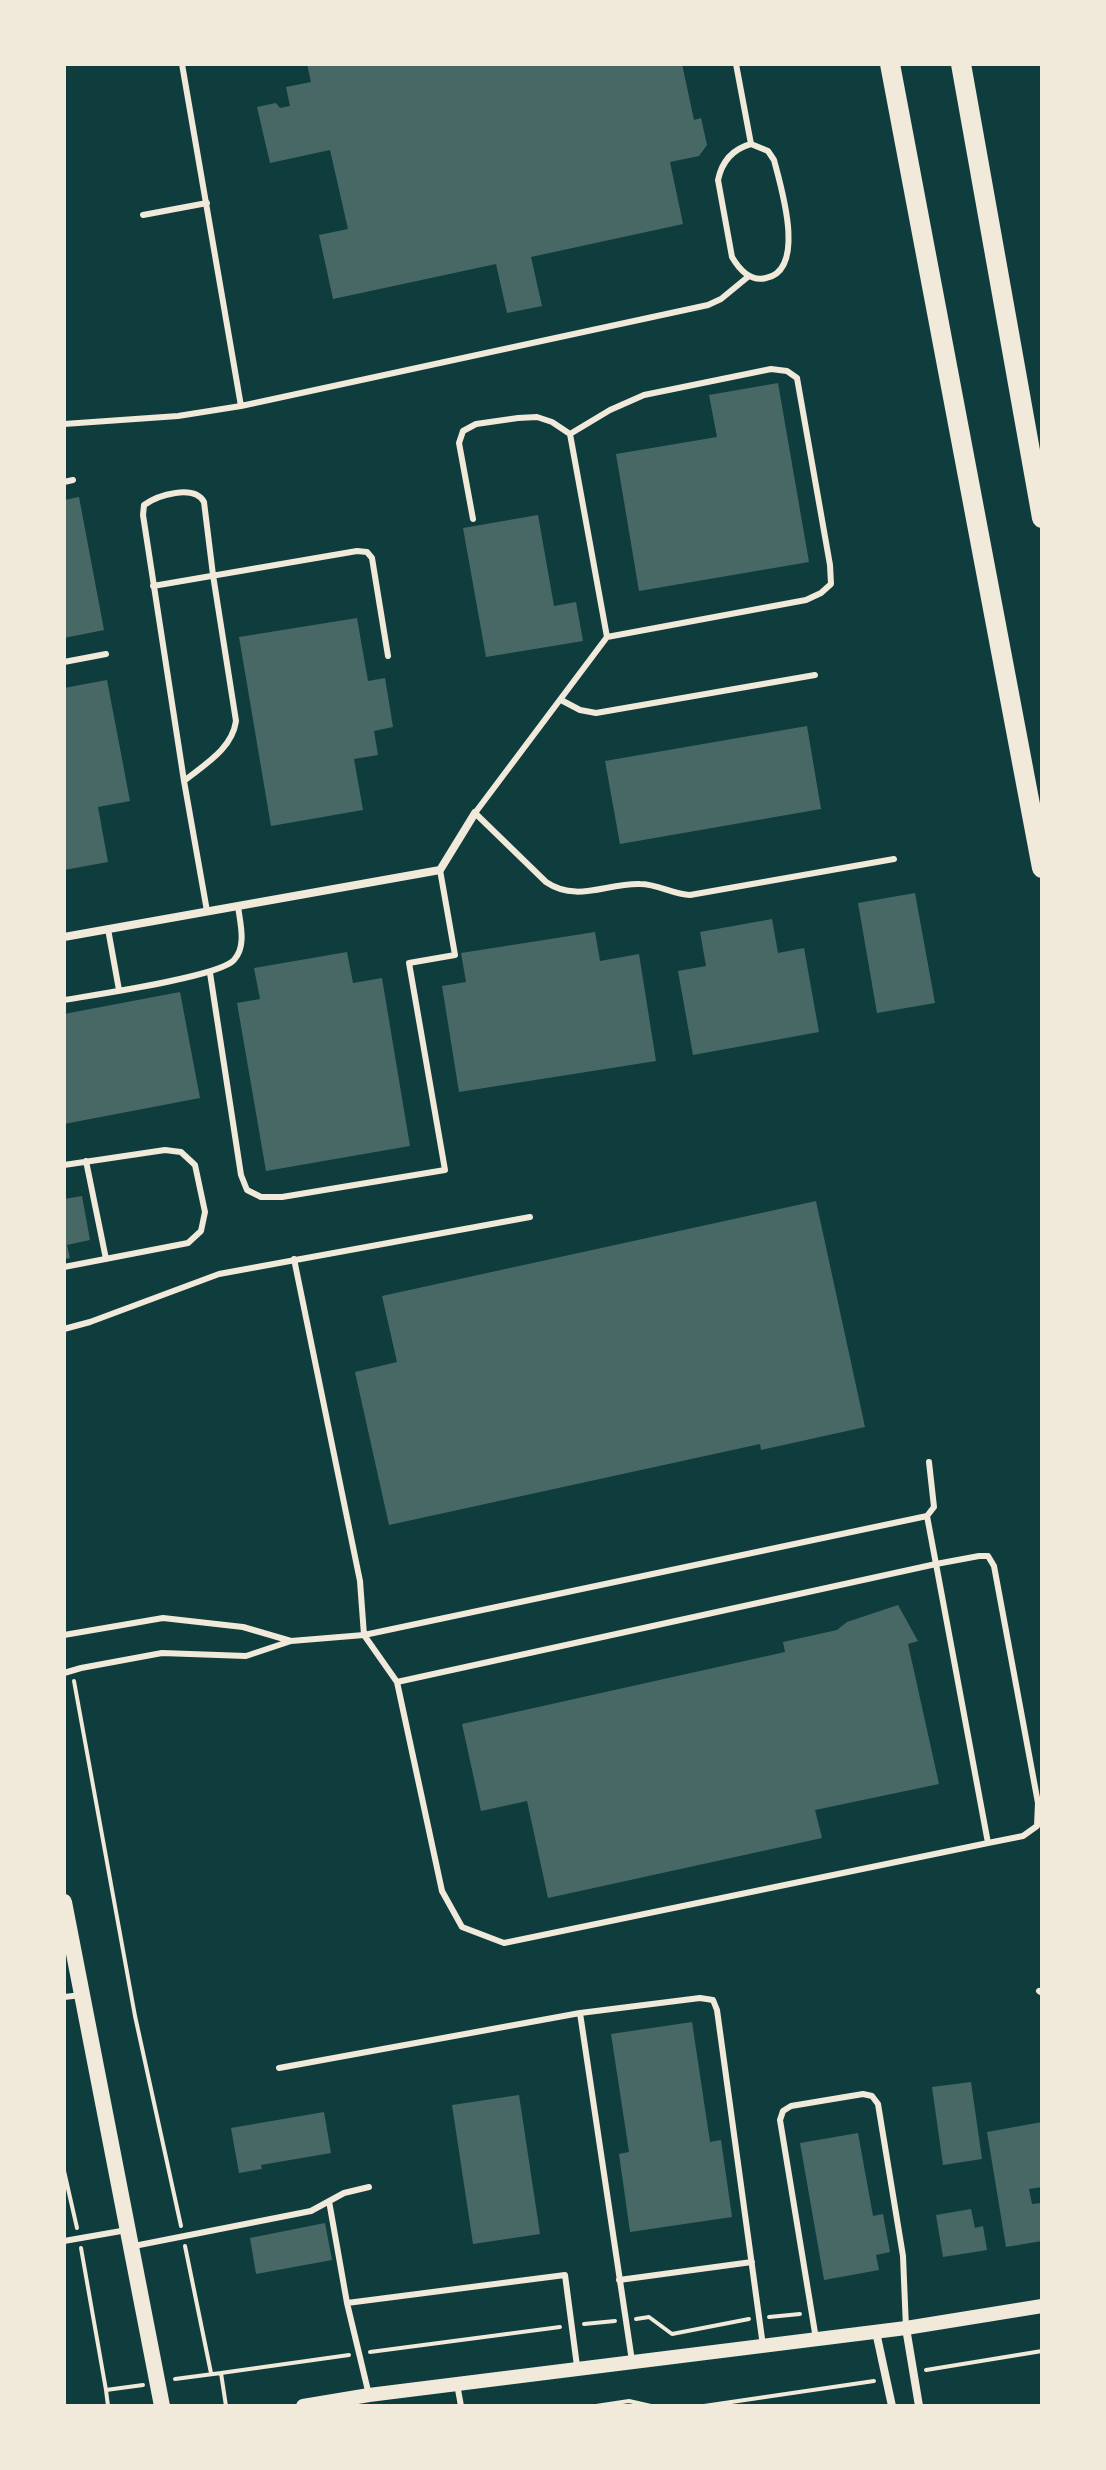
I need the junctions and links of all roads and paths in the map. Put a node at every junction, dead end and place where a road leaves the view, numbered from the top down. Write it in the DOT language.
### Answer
graph roads {
  1 [pos="182,64"];
  2 [pos="736,64"];
  3 [pos="890,64"];
  4 [pos="961,64"];
  5 [pos="751,144"];
  6 [pos="207,203"];
  7 [pos="143,215"];
  8 [pos="749,276"];
  9 [pos="241,406"];
  10 [pos="64,424"];
  11 [pos="570,434"];
  12 [pos="73,480"];
  13 [pos="64,482"];
  14 [pos="1042,518"];
  15 [pos="473,519"];
  16 [pos="213,575"];
  17 [pos="153,586"];
  18 [pos="607,637"];
  19 [pos="106,654"];
  20 [pos="388,656"];
  21 [pos="64,662"];
  22 [pos="815,675"];
  23 [pos="561,700"];
  24 [pos="184,781"];
  25 [pos="475,813"];
  26 [pos="894,859"];
  27 [pos="1042,868"];
  28 [pos="440,870"];
  29 [pos="238,906"];
  30 [pos="207,911"];
  31 [pos="108,929"];
  32 [pos="64,937"];
  33 [pos="210,973"];
  34 [pos="119,990"];
  35 [pos="64,1000"];
  36 [pos="86,1161"];
  37 [pos="64,1165"];
  38 [pos="530,1217"];
  39 [pos="106,1259"];
  40 [pos="294,1259"];
  41 [pos="64,1267"];
  42 [pos="64,1329"];
  43 [pos="929,1462"];
  44 [pos="927,1516"];
  45 [pos="936,1564"];
  46 [pos="64,1635"];
  47 [pos="364,1635"];
  48 [pos="291,1641"];
  49 [pos="68,1672"];
  50 [pos="397,1682"];
  51 [pos="988,1843"];
  52 [pos="64,1902"];
  53 [pos="82,1995"];
  54 [pos="64,1997"];
  55 [pos="580,2013"];
  56 [pos="279,2068"];
  57 [pos="64,2171"];
  58 [pos="369,2187"];
  59 [pos="329,2201"];
  60 [pos="183,2237"];
  61 [pos="79,2238"];
  62 [pos="129,2238"];
  63 [pos="64,2241"];
  64 [pos="752,2262"];
  65 [pos="619,2280"];
  66 [pos="347,2303"];
  67 [pos="1042,2306"];
  68 [pos="812,2313"];
  69 [pos="758,2318"];
  70 [pos="626,2320"];
  71 [pos="571,2326"];
  72 [pos="906,2328"];
  73 [pos="876,2332"];
  74 [pos="816,2339"];
  75 [pos="763,2346"];
  76 [pos="359,2354"];
  77 [pos="632,2363"];
  78 [pos="578,2370"];
  79 [pos="211,2373"];
  80 [pos="221,2373"];
  81 [pos="457,2384"];
  82 [pos="106,2390"];
  83 [pos="369,2395"];
  84 [pos="162,2406"];
  85 [pos="303,2406"];
  86 [pos="461,2406"];
  87 [pos="596,2406"];
  88 [pos="651,2406"];
  89 [pos="892,2406"];
  90 [pos="919,2406"];
  1 -- 6 [label="lane"];
  2 -- 5 [label="lane"];
  3 -- 27 [label="highway"];
  4 -- 14 [label="highway"];
  5 -- 8 [label="lane"];
  5 -- 8 [label="lane"];
  6 -- 7 [label="lane"];
  6 -- 9 [label="lane"];
  8 -- 9 [label="lane"];
  9 -- 10 [label="lane"];
  11 -- 15 [label="lane"];
  11 -- 18 [label="lane"];
  11 -- 18 [label="lane"];
  12 -- 13 [label="lane"];
  16 -- 17 [label="lane"];
  16 -- 17 [label="lane"];
  16 -- 20 [label="lane"];
  16 -- 24 [label="lane"];
  17 -- 24 [label="lane"];
  18 -- 23 [label="lane"];
  19 -- 21 [label="lane"];
  22 -- 23 [label="lane"];
  23 -- 25 [label="lane"];
  24 -- 30 [label="lane"];
  25 -- 26 [label="lane"];
  25 -- 28 [label="street"];
  28 -- 29 [label="street"];
  28 -- 33 [label="lane"];
  29 -- 30 [label="street"];
  29 -- 33 [label="lane"];
  30 -- 31 [label="street"];
  31 -- 32 [label="street"];
  31 -- 34 [label="lane"];
  33 -- 34 [label="lane"];
  34 -- 35 [label="lane"];
  36 -- 37 [label="lane"];
  36 -- 39 [label="lane"];
  36 -- 39 [label="lane"];
  38 -- 40 [label="lane"];
  39 -- 41 [label="lane"];
  40 -- 42 [label="lane"];
  40 -- 47 [label="lane"];
  43 -- 44 [label="lane"];
  44 -- 45 [label="lane"];
  44 -- 47 [label="lane"];
  45 -- 50 [label="lane"];
  45 -- 51 [label="lane"];
  45 -- 51 [label="lane"];
  46 -- 48 [label="lane"];
  47 -- 48 [label="lane"];
  47 -- 50 [label="lane"];
  48 -- 49 [label="lane"];
  49 -- 60 [label="path"];
  50 -- 51 [label="lane"];
  52 -- 53 [label="main road"];
  53 -- 54 [label="lane"];
  53 -- 62 [label="main road"];
  55 -- 56 [label="lane"];
  55 -- 64 [label="lane"];
  55 -- 65 [label="lane"];
  57 -- 61 [label="path"];
  58 -- 59 [label="lane"];
  59 -- 60 [label="lane"];
  59 -- 66 [label="lane"];
  60 -- 62 [label="lane"];
  60 -- 79 [label="path"];
  61 -- 62 [label="lane"];
  61 -- 63 [label="lane"];
  61 -- 82 [label="path"];
  62 -- 84 [label="main road"];
  64 -- 65 [label="lane"];
  64 -- 69 [label="lane"];
  65 -- 70 [label="lane"];
  66 -- 71 [label="lane"];
  66 -- 76 [label="lane"];
  67 -- 72 [label="street"];
  68 -- 69 [label="path"];
  68 -- 72 [label="lane"];
  68 -- 74 [label="lane"];
  69 -- 70 [label="path"];
  69 -- 75 [label="lane"];
  70 -- 71 [label="path"];
  70 -- 77 [label="lane"];
  71 -- 76 [label="path"];
  71 -- 78 [label="lane"];
  72 -- 73 [label="street"];
  72 -- 90 [label="street"];
  73 -- 74 [label="street"];
  73 -- 89 [label="street"];
  74 -- 75 [label="street"];
  75 -- 77 [label="street"];
  76 -- 80 [label="path"];
  76 -- 83 [label="lane"];
  77 -- 78 [label="street"];
  78 -- 81 [label="street"];
  81 -- 83 [label="street"];
  81 -- 86 [label="lane"];
  83 -- 85 [label="street"];
  87 -- 88 [label="path"];
}
